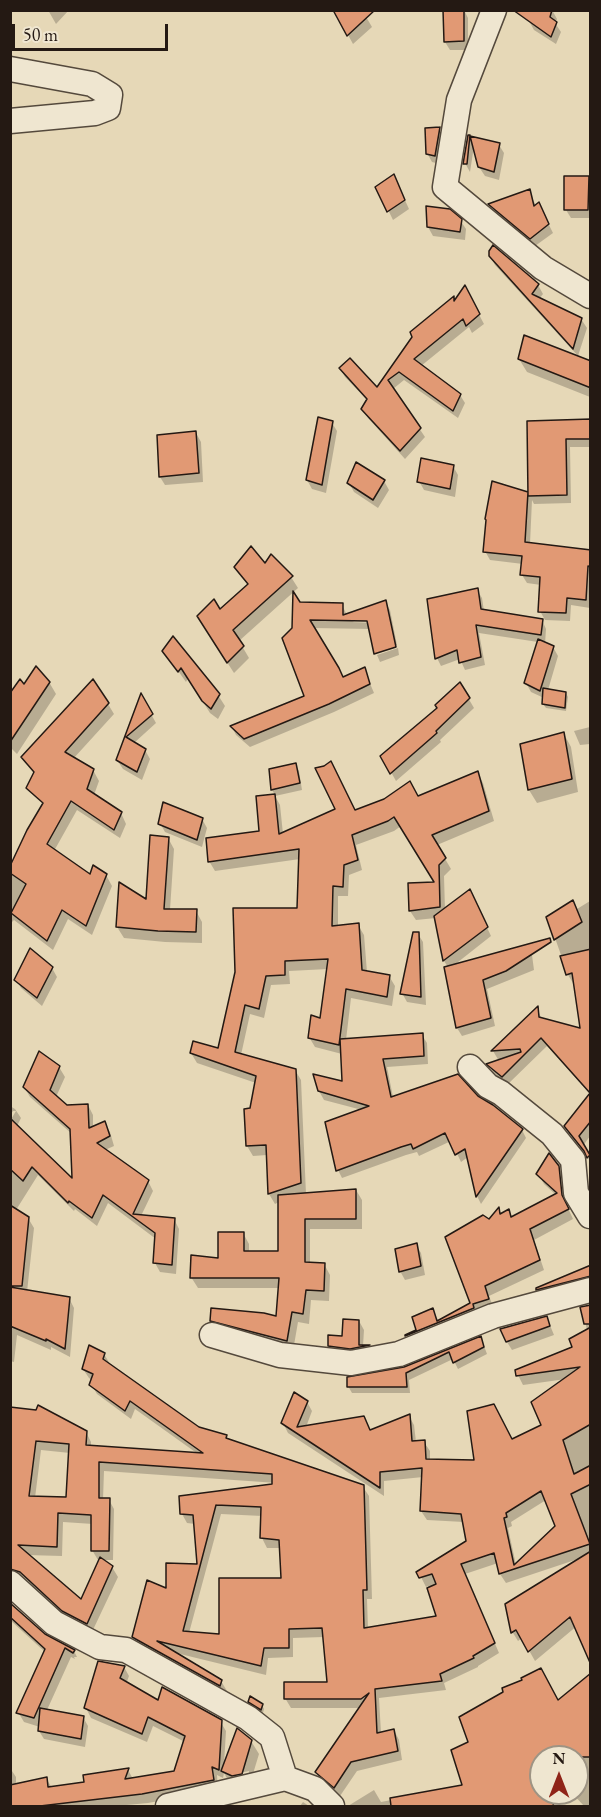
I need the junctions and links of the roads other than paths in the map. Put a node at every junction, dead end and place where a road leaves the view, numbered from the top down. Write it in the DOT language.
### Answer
graph roads {
  1 [pos="494,10"];
  2 [pos="10,69"];
  3 [pos="10,121"];
  4 [pos="591,296"];
  5 [pos="470,1067"];
  6 [pos="591,1216"];
  7 [pos="591,1290"];
  8 [pos="212,1335"];
  9 [pos="10,1583"];
  10 [pos="285,1778"];
  11 [pos="168,1806"];
  12 [pos="332,1806"];
  1 -- 4 [label="street"];
  2 -- 3 [label="street"];
  5 -- 6 [label="street"];
  7 -- 8 [label="street"];
  9 -- 10 [label="street"];
  10 -- 11 [label="street"];
  10 -- 12 [label="street"];
}
